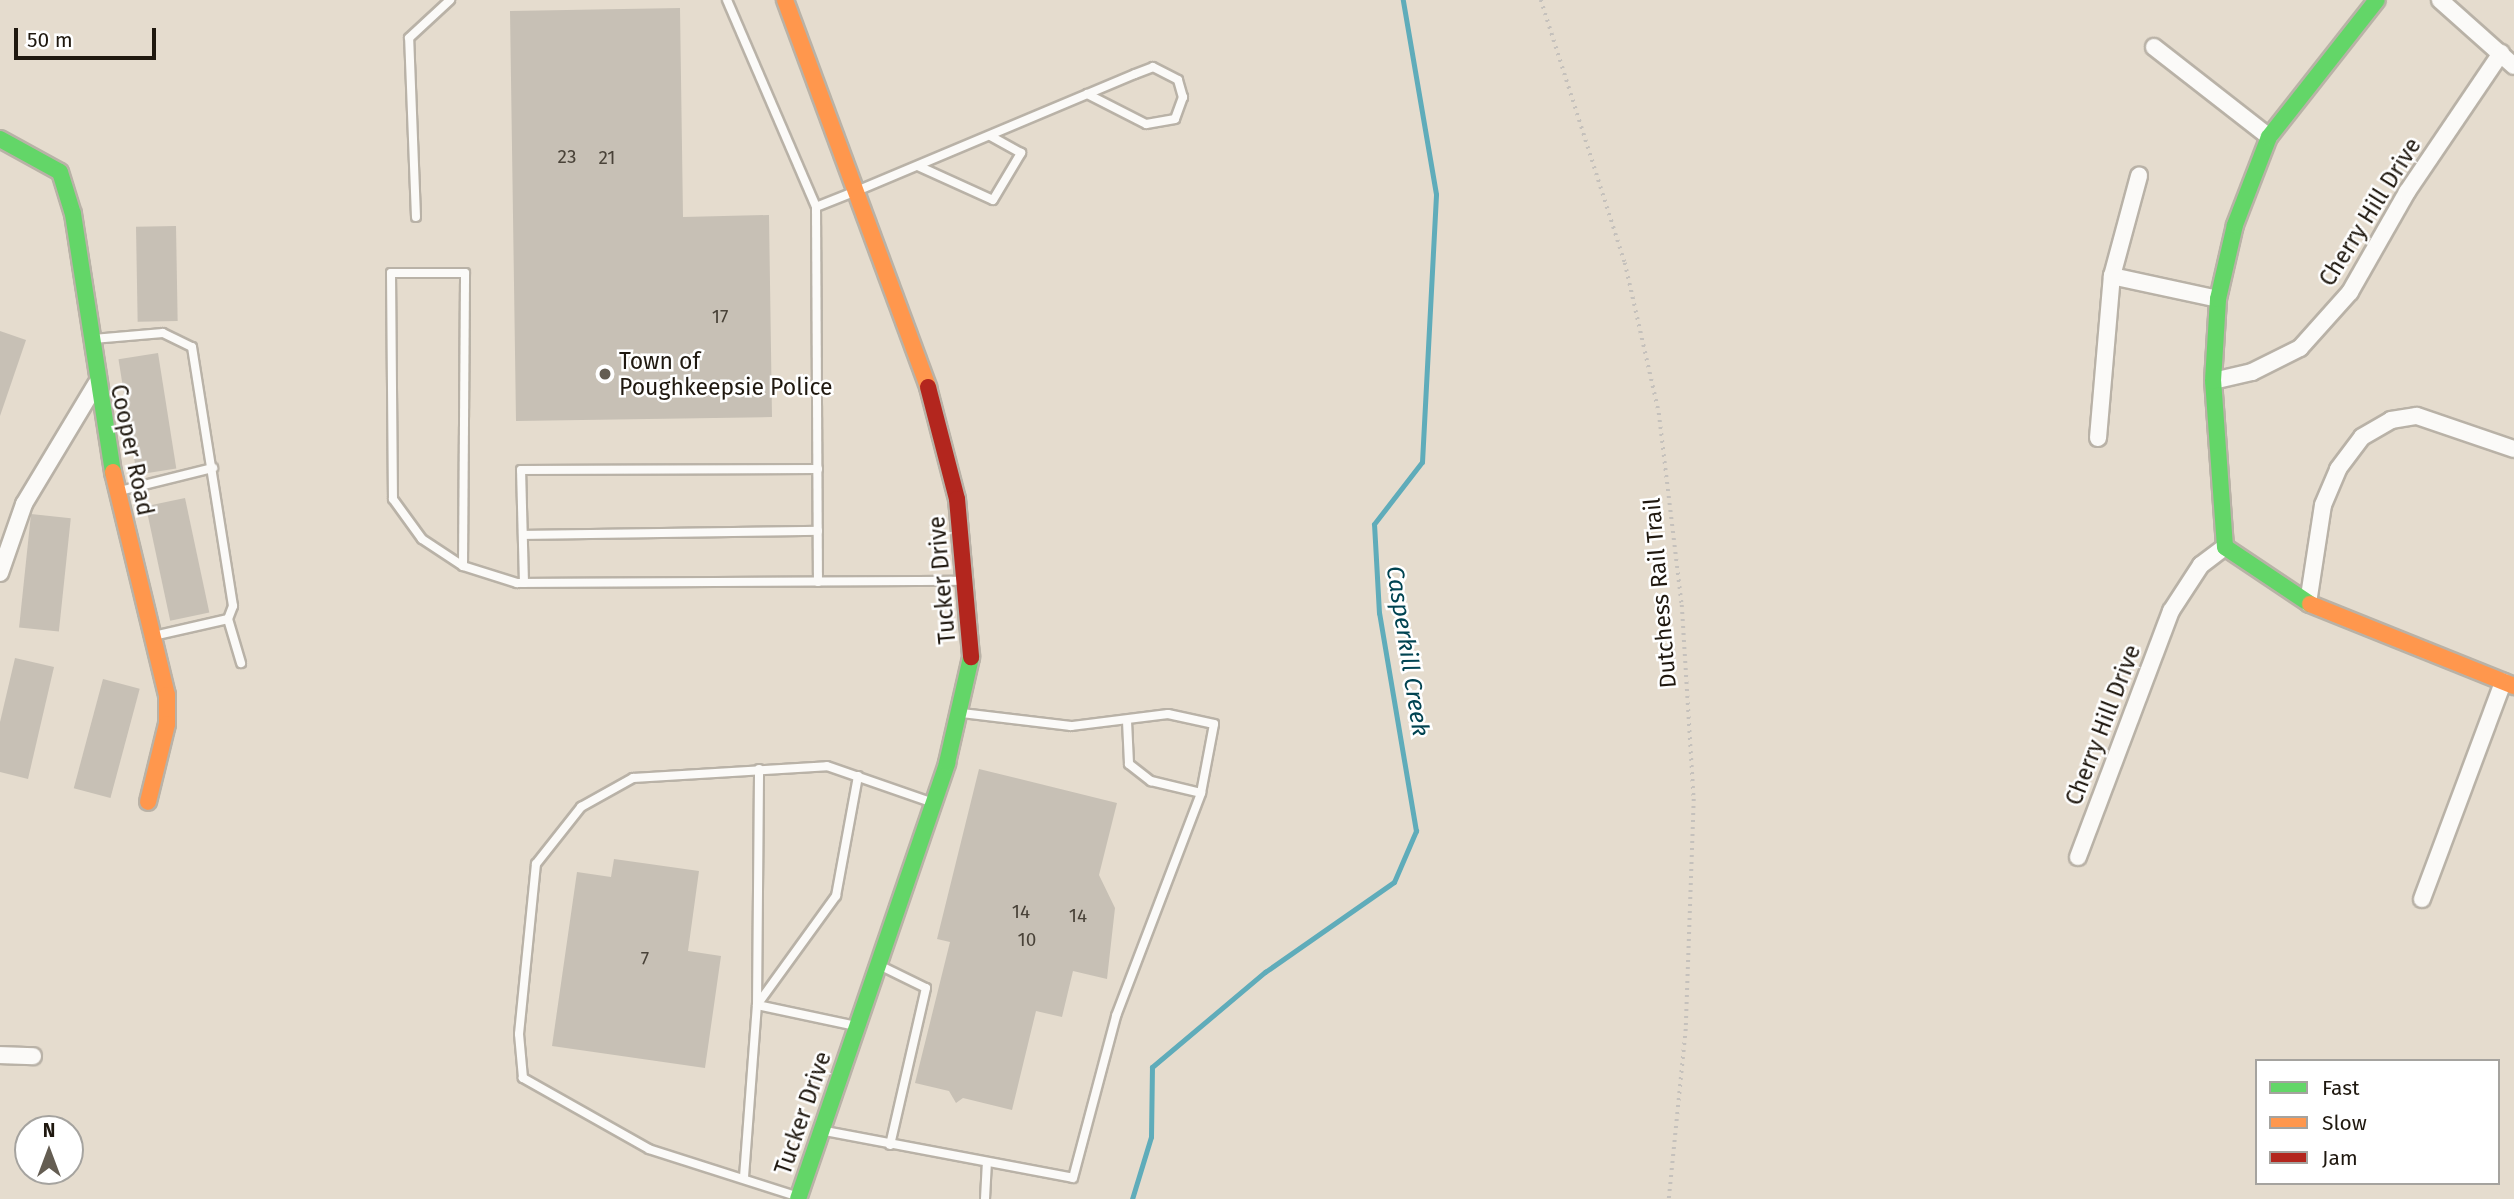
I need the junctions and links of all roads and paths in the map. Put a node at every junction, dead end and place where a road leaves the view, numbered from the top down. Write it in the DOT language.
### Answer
graph roads {
  1 [pos="450,0"];
  2 [pos="727,0"];
  3 [pos="785,0"];
  4 [pos="1541,0"];
  5 [pos="2378,0"];
  6 [pos="2440,0"];
  7 [pos="2154,47"];
  8 [pos="2501,54"];
  9 [pos="2514,66"];
  10 [pos="1087,94"];
  11 [pos="989,136"];
  12 [pos="2269,137"];
  13 [pos="0,139"];
  14 [pos="918,166"];
  15 [pos="2139,176"];
  16 [pos="859,191"];
  17 [pos="816,207"];
  18 [pos="416,217"];
  19 [pos="2112,276"];
  20 [pos="2218,299"];
  21 [pos="87,340"];
  22 [pos="2213,380"];
  23 [pos="96,384"];
  24 [pos="2098,438"];
  25 [pos="2514,449"];
  26 [pos="213,468"];
  27 [pos="818,469"];
  28 [pos="117,491"];
  29 [pos="818,531"];
  30 [pos="523,535"];
  31 [pos="2225,547"];
  32 [pos="463,565"];
  33 [pos="0,573"];
  34 [pos="969,581"];
  35 [pos="818,582"];
  36 [pos="524,583"];
  37 [pos="2308,603"];
  38 [pos="228,619"];
  39 [pos="151,637"];
  40 [pos="241,663"];
  41 [pos="2509,684"];
  42 [pos="961,713"];
  43 [pos="1127,721"];
  44 [pos="759,769"];
  45 [pos="858,776"];
  46 [pos="1201,793"];
  47 [pos="148,802"];
  48 [pos="933,803"];
  49 [pos="2078,857"];
  50 [pos="2422,900"];
  51 [pos="878,965"];
  52 [pos="757,1005"];
  53 [pos="858,1026"];
  54 [pos="0,1055"];
  55 [pos="33,1056"];
  56 [pos="822,1130"];
  57 [pos="890,1145"];
  58 [pos="987,1166"];
  59 [pos="744,1177"];
  60 [pos="798,1198"];
  61 [pos="985,1199"];
  62 [pos="1669,1199"];
  1 -- 18 [label="lane"];
  2 -- 17 [label="lane"];
  3 -- 16 [label="street, Tucker Drive"];
  4 -- 62 [label="path, Dutchess Rail Trail"];
  5 -- 12 [label="street"];
  6 -- 8 [label="street"];
  7 -- 12 [label="street"];
  8 -- 9 [label="street"];
  8 -- 22 [label="street, Cherry Hill Drive"];
  10 -- 10 [label="lane"];
  10 -- 11 [label="lane"];
  11 -- 14 [label="lane"];
  11 -- 14 [label="lane"];
  12 -- 20 [label="street"];
  13 -- 21 [label="street, Cooper Road"];
  14 -- 16 [label="lane"];
  15 -- 19 [label="street"];
  16 -- 17 [label="lane"];
  16 -- 34 [label="street, Tucker Drive"];
  17 -- 27 [label="lane"];
  19 -- 20 [label="street"];
  19 -- 24 [label="street"];
  20 -- 22 [label="street"];
  21 -- 23 [label="street, Cooper Road"];
  21 -- 26 [label="lane"];
  22 -- 31 [label="street"];
  23 -- 28 [label="street, Cooper Road"];
  23 -- 33 [label="street"];
  25 -- 37 [label="street"];
  26 -- 28 [label="lane"];
  26 -- 38 [label="lane"];
  27 -- 29 [label="lane"];
  27 -- 30 [label="lane"];
  28 -- 39 [label="street, Cooper Road"];
  29 -- 30 [label="lane"];
  29 -- 35 [label="lane"];
  30 -- 36 [label="lane"];
  31 -- 37 [label="street"];
  31 -- 49 [label="street, Cherry Hill Drive"];
  32 -- 32 [label="lane"];
  32 -- 36 [label="lane"];
  34 -- 35 [label="lane"];
  34 -- 42 [label="street, Tucker Drive"];
  35 -- 36 [label="lane"];
  37 -- 41 [label="street"];
  38 -- 39 [label="lane"];
  38 -- 40 [label="lane"];
  39 -- 47 [label="street, Cooper Road"];
  41 -- 50 [label="street"];
  42 -- 43 [label="lane"];
  42 -- 48 [label="street, Tucker Drive"];
  43 -- 46 [label="lane"];
  43 -- 46 [label="lane"];
  44 -- 45 [label="lane"];
  44 -- 52 [label="lane"];
  44 -- 59 [label="lane"];
  45 -- 48 [label="lane"];
  45 -- 52 [label="lane"];
  46 -- 58 [label="lane"];
  48 -- 51 [label="street, Tucker Drive"];
  51 -- 53 [label="street, Tucker Drive"];
  51 -- 57 [label="lane"];
  52 -- 53 [label="lane"];
  52 -- 59 [label="lane"];
  53 -- 56 [label="street, Tucker Drive"];
  54 -- 55 [label="street"];
  56 -- 57 [label="lane"];
  56 -- 60 [label="street, Tucker Drive"];
  57 -- 58 [label="lane"];
  58 -- 61 [label="lane"];
  59 -- 60 [label="lane"];
}
